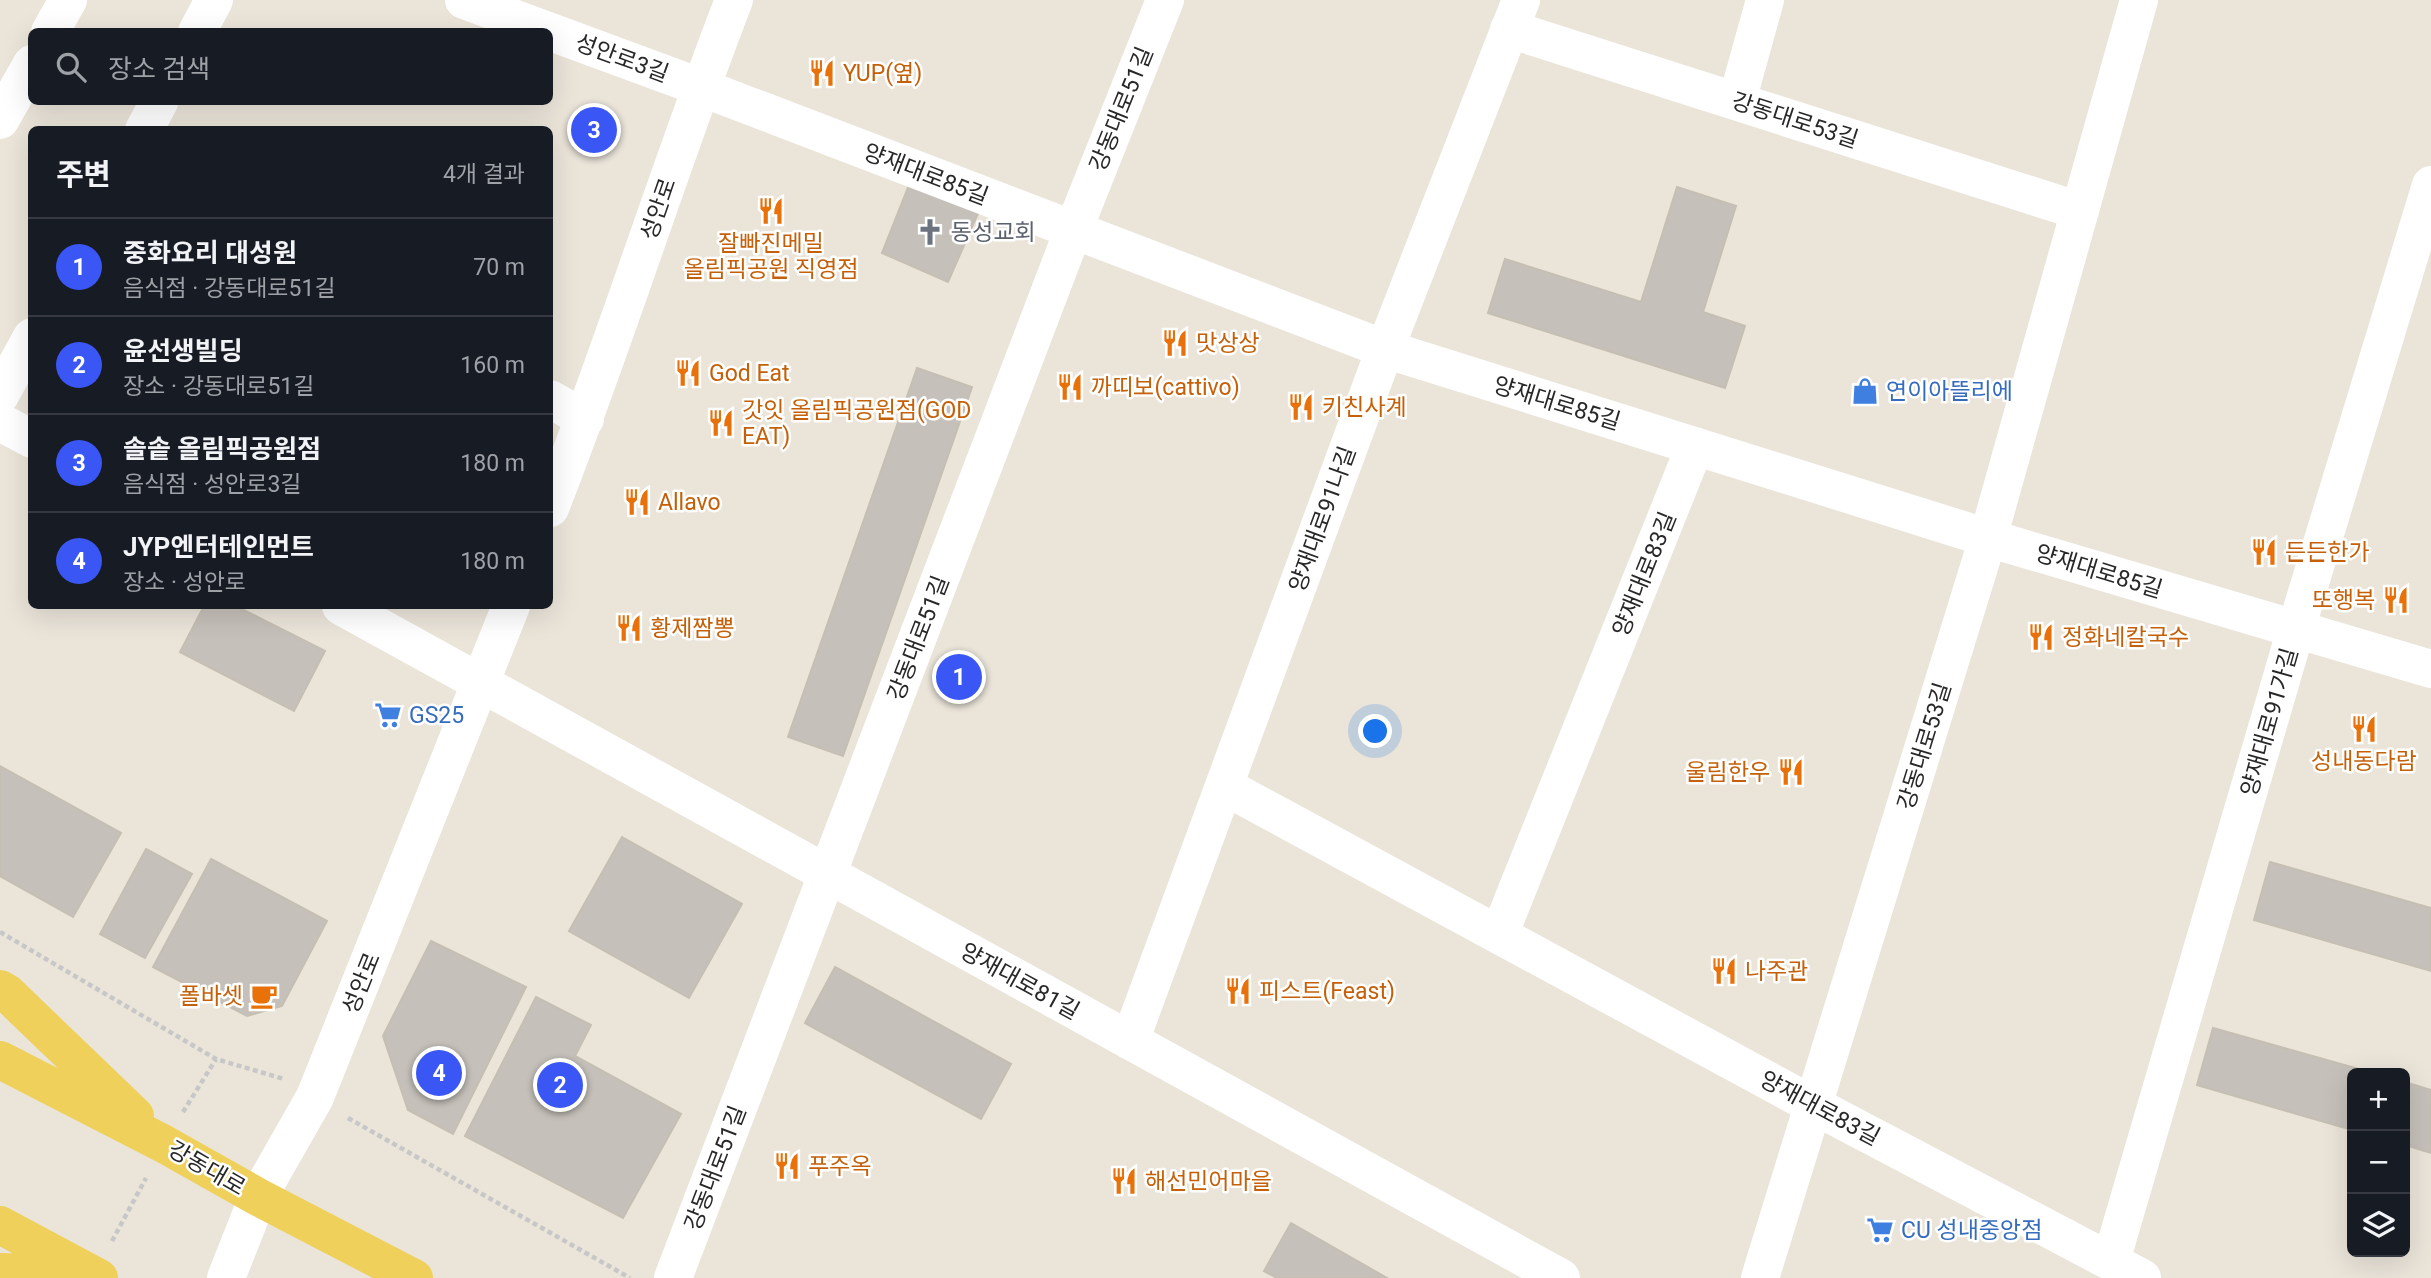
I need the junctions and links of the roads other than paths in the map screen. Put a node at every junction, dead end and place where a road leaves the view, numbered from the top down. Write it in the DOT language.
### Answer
graph roads {
  1 [pos="68,0"];
  2 [pos="214,0"];
  3 [pos="464,0"];
  4 [pos="734,0"];
  5 [pos="1165,0"];
  6 [pos="1765,0"];
  7 [pos="2139,0"];
  8 [pos="1515,15"];
  9 [pos="52,28"];
  10 [pos="199,28"];
  11 [pos="540,28"];
  12 [pos="553,33"];
  13 [pos="700,87"];
  14 [pos="1737,101"];
  15 [pos="157,105"];
  16 [pos="146,126"];
  17 [pos="2431,185"];
  18 [pos="2080,211"];
  19 [pos="1073,231"];
  20 [pos="28,344"];
  21 [pos="1385,349"];
  22 [pos="0,395"];
  23 [pos="553,401"];
  24 [pos="585,418"];
  25 [pos="0,422"];
  26 [pos="28,437"];
  27 [pos="1695,446"];
  28 [pos="553,500"];
  29 [pos="1989,538"];
  30 [pos="347,609"];
  31 [pos="510,609"];
  32 [pos="2296,629"];
  33 [pos="2431,669"];
  34 [pos="481,681"];
  35 [pos="1224,786"];
  36 [pos="828,875"];
  37 [pos="1499,935"];
  38 [pos="0,989"];
  39 [pos="1130,1041"];
  40 [pos="0,1060"];
  41 [pos="1813,1105"];
  42 [pos="164,1144"];
  43 [pos="258,1197"];
  44 [pos="0,1225"];
  45 [pos="2127,1270"];
  46 [pos="0,1272"];
  47 [pos="96,1276"];
  48 [pos="414,1276"];
  49 [pos="226,1278"];
  50 [pos="673,1278"];
  51 [pos="1561,1278"];
  52 [pos="1760,1278"];
  1 -- 9 [label="street"];
  2 -- 10 [label="street"];
  3 -- 11 [label="street, 성안로3길"];
  4 -- 13 [label="street, 성안로"];
  5 -- 19 [label="street, 강동대로51길"];
  6 -- 14 [label="street"];
  7 -- 18 [label="street, 강동대로53길"];
  8 -- 14 [label="street, 강동대로53길"];
  8 -- 21 [label="street, 양재대로91나길"];
  12 -- 13 [label="street, 성안로3길"];
  13 -- 19 [label="street, 양재대로85길"];
  13 -- 24 [label="street, 성안로"];
  14 -- 18 [label="street, 강동대로53길"];
  15 -- 16 [label="street"];
  17 -- 32 [label="street, 양재대로91가길"];
  18 -- 29 [label="street, 강동대로53길"];
  19 -- 21 [label="street, 양재대로85길"];
  19 -- 36 [label="street, 강동대로51길"];
  20 -- 22 [label="street"];
  21 -- 27 [label="street, 양재대로85길"];
  21 -- 35 [label="street, 양재대로91나길"];
  23 -- 24 [label="street"];
  24 -- 28 [label="street, 성안로"];
  25 -- 26 [label="street"];
  27 -- 29 [label="street, 양재대로85길"];
  27 -- 37 [label="street, 양재대로83길"];
  29 -- 32 [label="street, 양재대로85길"];
  29 -- 41 [label="street, 강동대로53길"];
  30 -- 34 [label="street"];
  31 -- 34 [label="street, 성안로"];
  32 -- 33 [label="street, 양재대로85길"];
  32 -- 45 [label="street, 양재대로91가길"];
  34 -- 36 [label="street, 양재대로81길"];
  34 -- 43 [label="street, 성안로"];
  35 -- 37 [label="street, 양재대로83길"];
  35 -- 39 [label="street, 양재대로91나길"];
  36 -- 39 [label="street, 양재대로81길"];
  36 -- 50 [label="street, 강동대로51길"];
  37 -- 41 [label="street, 양재대로83길"];
  38 -- 42 [label="main road"];
  39 -- 51 [label="street, 양재대로81길"];
  40 -- 42 [label="main road, 강동대로"];
  41 -- 45 [label="street, 양재대로83길"];
  41 -- 52 [label="street, 강동대로53길"];
  42 -- 43 [label="main road, 강동대로"];
  43 -- 48 [label="main road, 강동대로"];
  43 -- 49 [label="street, 성안로"];
  44 -- 47 [label="main road"];
  46 -- 47 [label="main road"];
}
